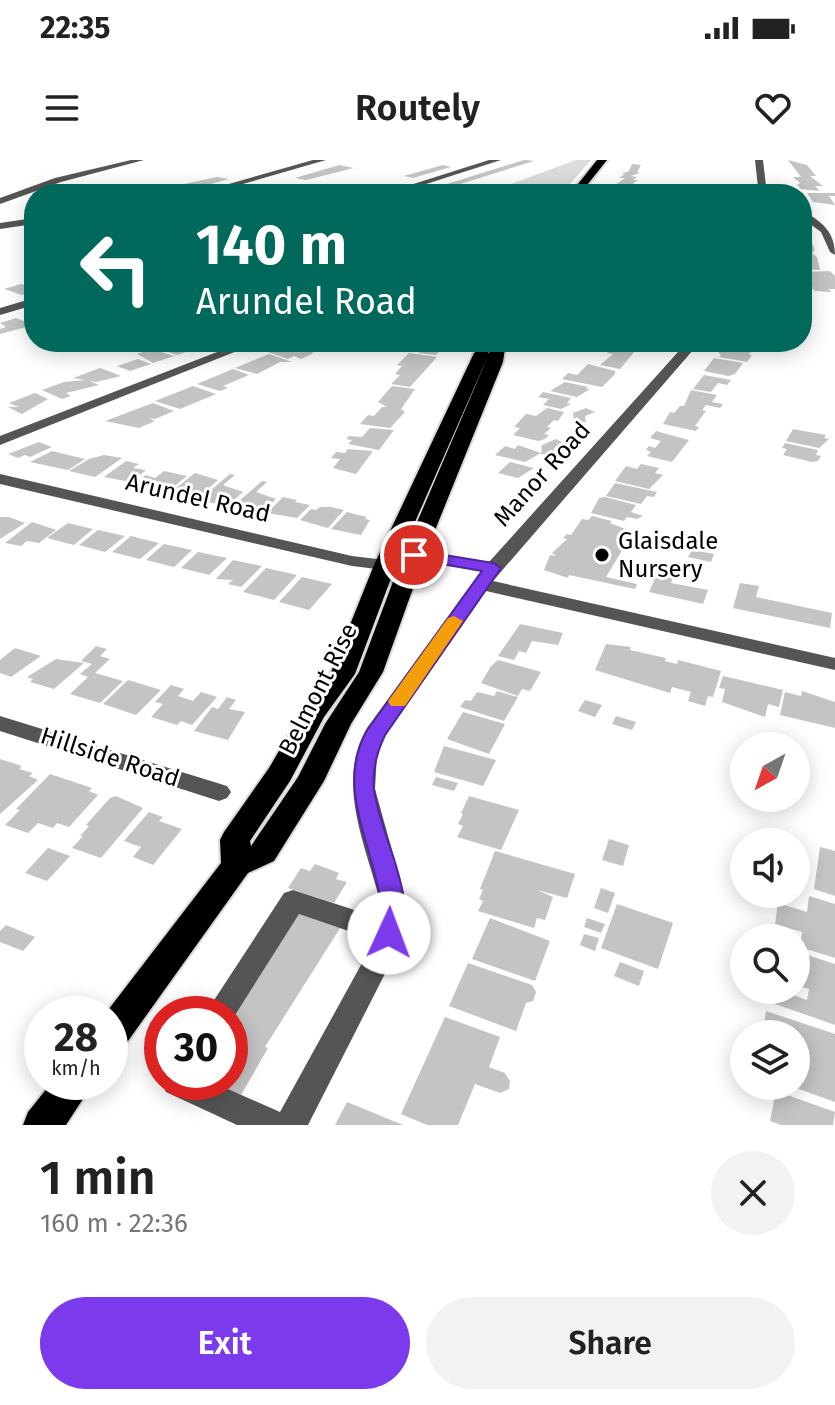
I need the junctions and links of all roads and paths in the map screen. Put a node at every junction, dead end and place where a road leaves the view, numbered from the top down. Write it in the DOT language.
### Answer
graph roads {
  1 [pos="140,160"];
  2 [pos="322,160"];
  3 [pos="497,160"];
  4 [pos="602,160"];
  5 [pos="759,160"];
  6 [pos="47,184"];
  7 [pos="234,184"];
  8 [pos="419,184"];
  9 [pos="583,184"];
  10 [pos="762,184"];
  11 [pos="24,192"];
  12 [pos="0,201"];
  13 [pos="812,221"];
  14 [pos="24,222"];
  15 [pos="817,224"];
  16 [pos="812,225"];
  17 [pos="0,226"];
  18 [pos="835,252"];
  19 [pos="24,304"];
  20 [pos="0,312"];
  21 [pos="228,352"];
  22 [pos="483,352"];
  23 [pos="497,352"];
  24 [pos="685,352"];
  25 [pos="0,441"];
  26 [pos="0,479"];
  27 [pos="414,555"];
  28 [pos="385,565"];
  29 [pos="486,576"];
  30 [pos="835,664"];
  31 [pos="0,723"];
  32 [pos="219,792"];
  33 [pos="237,865"];
  34 [pos="389,933"];
  35 [pos="232,996"];
  36 [pos="128,1012"];
  37 [pos="217,1100"];
  38 [pos="273,1125"];
  39 [pos="291,1125"];
  1 -- 6 [label="street"];
  2 -- 7 [label="street"];
  3 -- 8 [label="street"];
  4 -- 9 [label="highway"];
  5 -- 10 [label="street"];
  11 -- 12 [label="street"];
  13 -- 15 [label="street"];
  14 -- 17 [label="street"];
  15 -- 16 [label="street"];
  15 -- 18 [label="street"];
  19 -- 20 [label="street"];
  21 -- 25 [label="street"];
  22 -- 28 [label="highway, Belmont Rise"];
  23 -- 27 [label="highway, Belmont Rise"];
  24 -- 29 [label="street, Manor Road"];
  26 -- 28 [label="street, Arundel Road"];
  27 -- 29 [label="street"];
  27 -- 33 [label="highway, Belmont Rise"];
  28 -- 33 [label="highway, Belmont Rise"];
  29 -- 30 [label="street"];
  29 -- 34 [label="street, Manor Road"];
  31 -- 32 [label="street, Hillside Road"];
  33 -- 36 [label="highway, Belmont Rise"];
  34 -- 35 [label="street"];
  34 -- 39 [label="street, Manor Road"];
  37 -- 38 [label="street"];
}
